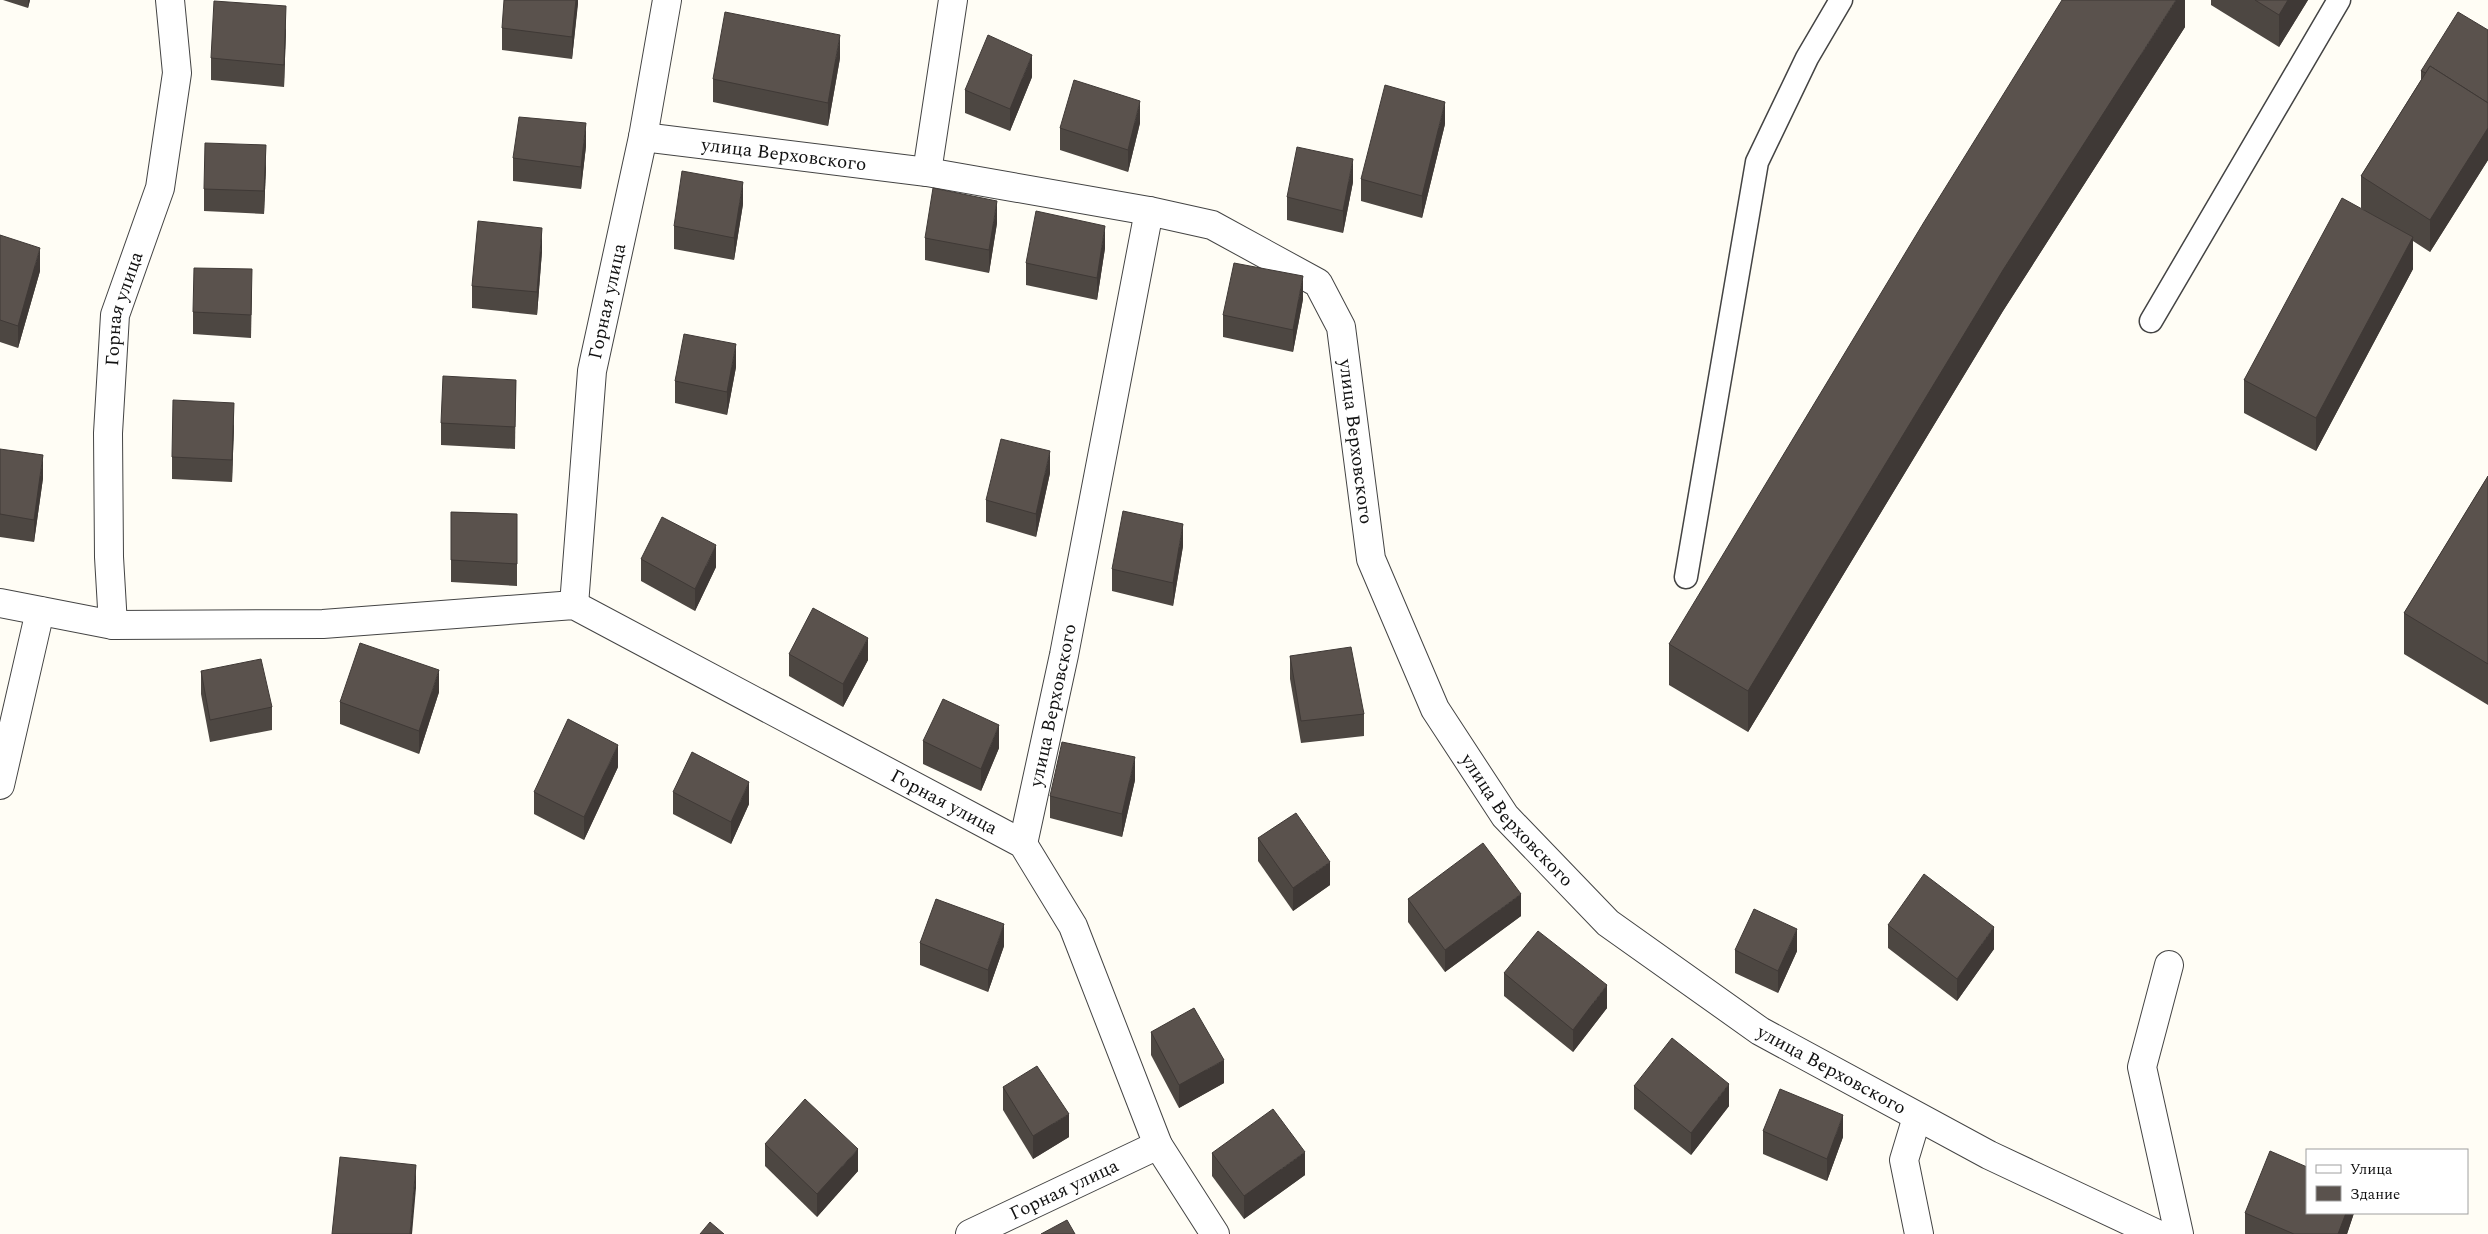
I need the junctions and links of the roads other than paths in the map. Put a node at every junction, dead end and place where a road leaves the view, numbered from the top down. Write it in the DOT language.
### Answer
graph roads {
  1 [pos="170,0"];
  2 [pos="667,0"];
  3 [pos="953,0"];
  4 [pos="1841,0"];
  5 [pos="2339,0"];
  6 [pos="643,137"];
  7 [pos="927,172"];
  8 [pos="1149,212"];
  9 [pos="2151,321"];
  10 [pos="1686,577"];
  11 [pos="0,603"];
  12 [pos="574,604"];
  13 [pos="40,611"];
  14 [pos="113,625"];
  15 [pos="0,785"];
  16 [pos="1023,844"];
  17 [pos="2168,965"];
  18 [pos="1917,1117"];
  19 [pos="1158,1145"];
  20 [pos="970,1234"];
  21 [pos="1215,1234"];
  22 [pos="1919,1234"];
  23 [pos="2157,1234"];
  24 [pos="2179,1234"];
  1 -- 14 [label="street, Горная улица"];
  2 -- 6 [label="street, Горная улица"];
  3 -- 7 [label="street"];
  4 -- 10 [label="lane"];
  5 -- 9 [label="lane"];
  6 -- 7 [label="street, улица Верховского"];
  6 -- 12 [label="street, Горная улица"];
  7 -- 8 [label="street, улица Верховского"];
  8 -- 16 [label="street, улица Верховского"];
  8 -- 18 [label="street, улица Верховского"];
  11 -- 13 [label="street"];
  12 -- 14 [label="street"];
  12 -- 16 [label="street, Горная улица"];
  13 -- 14 [label="street"];
  13 -- 15 [label="street"];
  16 -- 19 [label="street"];
  17 -- 24 [label="street"];
  18 -- 22 [label="street"];
  18 -- 23 [label="street, улица Верховского"];
  19 -- 20 [label="street, Горная улица"];
  19 -- 21 [label="street"];
}
